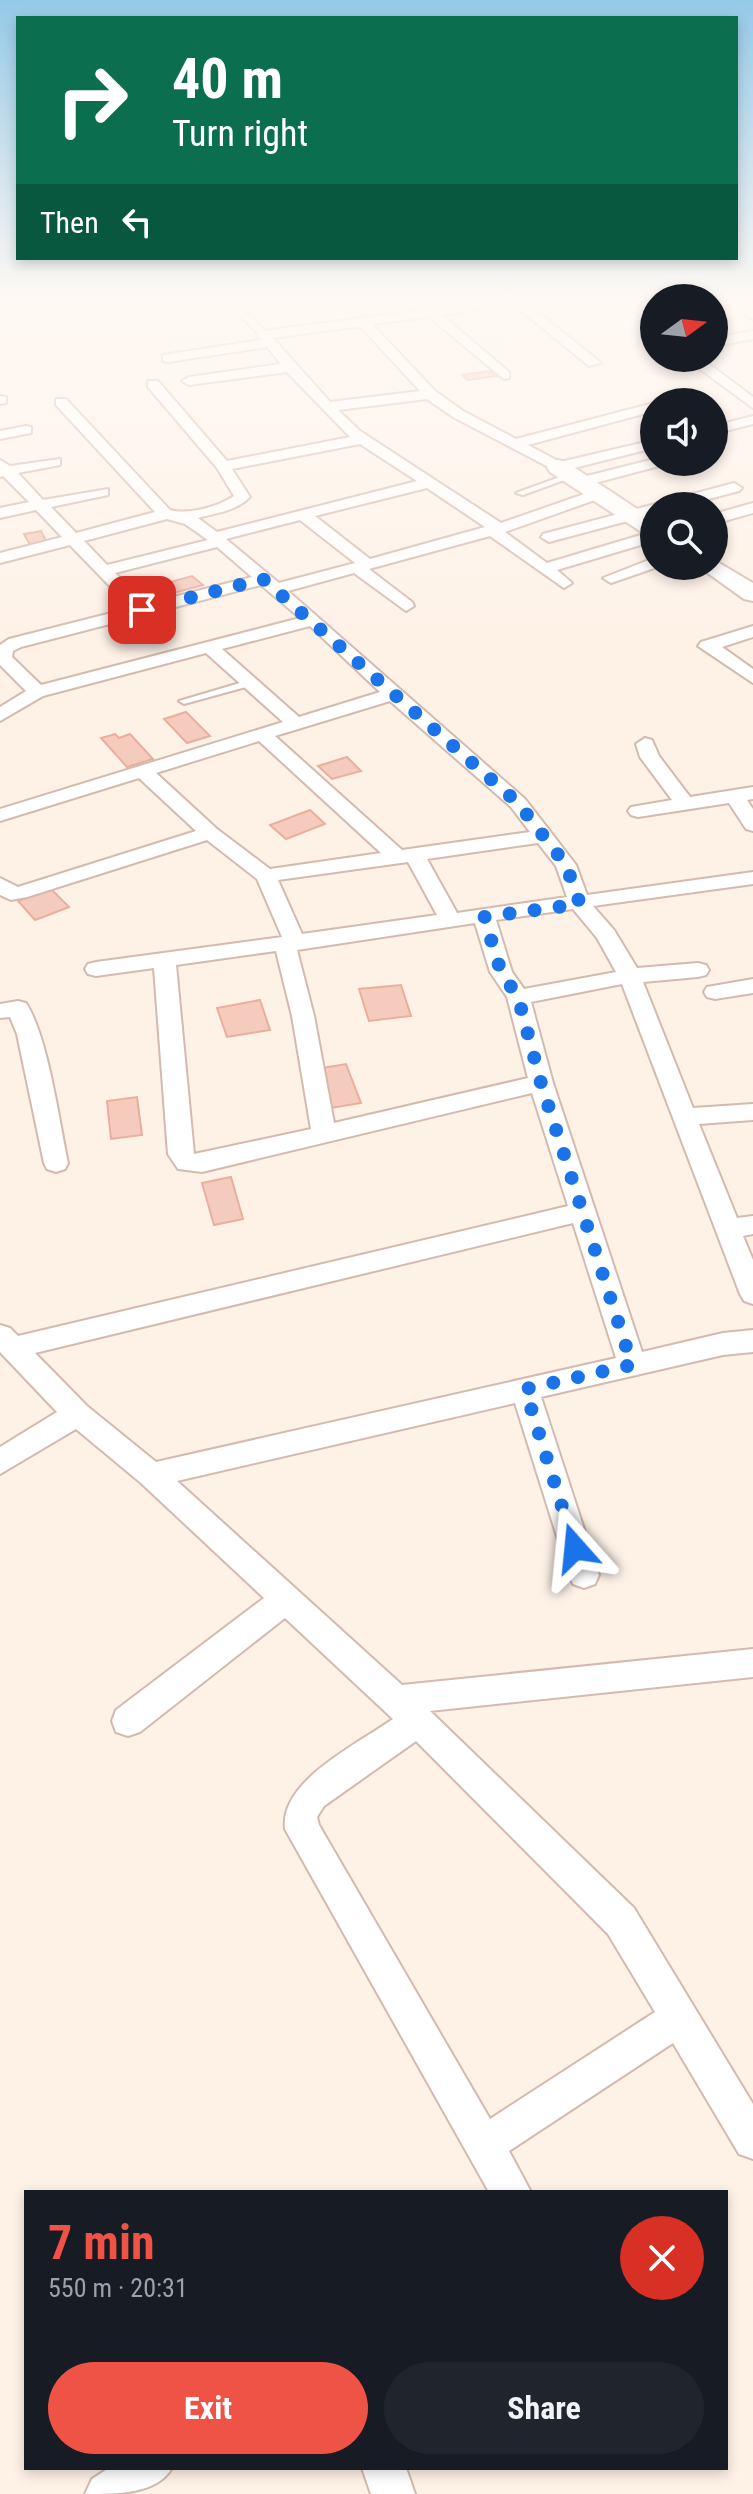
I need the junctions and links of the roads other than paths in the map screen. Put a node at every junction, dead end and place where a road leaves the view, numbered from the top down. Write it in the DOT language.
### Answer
graph roads {
  1 [pos="77,418"];
  2 [pos="182,418"];
  3 [pos="339,418"];
  4 [pos="466,418"];
  5 [pos="753,420"];
  6 [pos="728,426"];
  7 [pos="26,430"];
  8 [pos="638,432"];
  9 [pos="0,435"];
  10 [pos="362,439"];
  11 [pos="515,444"];
  12 [pos="55,462"];
  13 [pos="223,466"];
  14 [pos="640,466"];
  15 [pos="2,469"];
  16 [pos="577,480"];
  17 [pos="429,483"];
  18 [pos="734,488"];
  19 [pos="103,492"];
  20 [pos="718,492"];
  21 [pos="520,493"];
  22 [pos="39,505"];
  23 [pos="753,508"];
  24 [pos="0,513"];
  25 [pos="164,513"];
  26 [pos="640,513"];
  27 [pos="303,515"];
  28 [pos="631,515"];
  29 [pos="728,515"];
  30 [pos="181,518"];
  31 [pos="640,521"];
  32 [pos="495,530"];
  33 [pos="549,537"];
  34 [pos="217,539"];
  35 [pos="73,540"];
  36 [pos="640,540"];
  37 [pos="0,558"];
  38 [pos="362,565"];
  39 [pos="640,568"];
  40 [pos="545,569"];
  41 [pos="103,571"];
  42 [pos="728,577"];
  43 [pos="611,578"];
  44 [pos="564,583"];
  45 [pos="269,584"];
  46 [pos="753,593"];
  47 [pos="406,606"];
  48 [pos="142,610"];
  49 [pos="313,620"];
  50 [pos="753,631"];
  51 [pos="8,641"];
  52 [pos="210,648"];
  53 [pos="7,672"];
  54 [pos="753,678"];
  55 [pos="250,683"];
  56 [pos="37,692"];
  57 [pos="393,694"];
  58 [pos="184,701"];
  59 [pos="0,715"];
  60 [pos="296,724"];
  61 [pos="263,735"];
  62 [pos="645,744"];
  63 [pos="143,772"];
  64 [pos="744,794"];
  65 [pos="685,804"];
  66 [pos="638,811"];
  67 [pos="0,815"];
  68 [pos="753,825"];
  69 [pos="210,833"];
  70 [pos="544,836"];
  71 [pos="405,854"];
  72 [pos="266,876"];
  73 [pos="753,878"];
  74 [pos="0,884"];
  75 [pos="580,904"];
  76 [pos="484,917"];
  77 [pos="451,922"];
  78 [pos="290,944"];
  79 [pos="165,962"];
  80 [pos="96,969"];
  81 [pos="698,970"];
  82 [pos="630,976"];
  83 [pos="753,986"];
  84 [pos="715,992"];
  85 [pos="518,997"];
  86 [pos="0,1011"];
  87 [pos="541,1083"];
  88 [pos="753,1112"];
  89 [pos="685,1117"];
  90 [pos="324,1134"];
  91 [pos="56,1163"];
  92 [pos="582,1212"];
  93 [pos="740,1227"];
  94 [pos="753,1294"];
  95 [pos="753,1341"];
  96 [pos="7,1342"];
  97 [pos="632,1365"];
  98 [pos="525,1389"];
  99 [pos="77,1414"];
  100 [pos="0,1462"];
  101 [pos="151,1475"];
  102 [pos="584,1575"];
  103 [pos="286,1599"];
  104 [pos="753,1663"];
  105 [pos="407,1711"];
  106 [pos="128,1721"];
  107 [pos="681,2016"];
  108 [pos="753,2140"];
  109 [pos="486,2144"];
  110 [pos="510,2190"];
  111 [pos="147,2470"];
  112 [pos="385,2470"];
  113 [pos="107,2494"];
  114 [pos="393,2494"];
  1 -- 25 [label="street"];
  2 -- 13 [label="street"];
  3 -- 10 [label="street"];
  4 -- 11 [label="street"];
  5 -- 6 [label="street"];
  7 -- 9 [label="street"];
  8 -- 11 [label="street"];
  8 -- 16 [label="street"];
  10 -- 13 [label="street"];
  10 -- 17 [label="street"];
  11 -- 16 [label="street"];
  12 -- 15 [label="street"];
  13 -- 30 [label="street"];
  14 -- 16 [label="street"];
  15 -- 22 [label="street"];
  16 -- 21 [label="lane"];
  16 -- 28 [label="street"];
  16 -- 32 [label="street"];
  17 -- 27 [label="street"];
  17 -- 32 [label="street"];
  18 -- 20 [label="street"];
  19 -- 22 [label="street"];
  22 -- 24 [label="street"];
  22 -- 35 [label="street"];
  23 -- 29 [label="street"];
  25 -- 30 [label="street"];
  25 -- 35 [label="street"];
  26 -- 28 [label="street"];
  27 -- 34 [label="street"];
  27 -- 38 [label="street"];
  28 -- 31 [label="street"];
  28 -- 33 [label="street"];
  30 -- 34 [label="street"];
  32 -- 38 [label="street"];
  32 -- 40 [label="street"];
  34 -- 41 [label="street"];
  34 -- 45 [label="street"];
  35 -- 37 [label="street"];
  35 -- 41 [label="street"];
  36 -- 40 [label="street"];
  38 -- 45 [label="street"];
  38 -- 47 [label="street"];
  39 -- 43 [label="street"];
  40 -- 44 [label="street"];
  41 -- 48 [label="street"];
  42 -- 46 [label="street"];
  45 -- 48 [label="street"];
  45 -- 49 [label="street"];
  48 -- 51 [label="street"];
  49 -- 52 [label="street"];
  49 -- 57 [label="street"];
  50 -- 54 [label="street"];
  51 -- 53 [label="street"];
  52 -- 55 [label="street"];
  52 -- 56 [label="street"];
  53 -- 56 [label="street"];
  55 -- 58 [label="lane"];
  55 -- 60 [label="street"];
  56 -- 59 [label="street"];
  57 -- 60 [label="street"];
  57 -- 70 [label="street"];
  60 -- 61 [label="street"];
  61 -- 63 [label="street"];
  61 -- 71 [label="street"];
  62 -- 65 [label="street"];
  63 -- 67 [label="street"];
  63 -- 69 [label="street"];
  64 -- 65 [label="street"];
  64 -- 68 [label="street"];
  65 -- 66 [label="street"];
  69 -- 72 [label="street"];
  69 -- 74 [label="street"];
  70 -- 71 [label="street"];
  70 -- 75 [label="street"];
  71 -- 72 [label="street"];
  71 -- 77 [label="street"];
  72 -- 78 [label="street"];
  73 -- 75 [label="street"];
  75 -- 76 [label="street"];
  75 -- 82 [label="street"];
  76 -- 77 [label="street"];
  76 -- 85 [label="street"];
  77 -- 78 [label="street"];
  78 -- 79 [label="street"];
  78 -- 90 [label="street"];
  79 -- 80 [label="street"];
  79 -- 90 [label="street"];
  81 -- 82 [label="street"];
  82 -- 85 [label="street"];
  82 -- 89 [label="street"];
  83 -- 84 [label="street"];
  85 -- 87 [label="street"];
  86 -- 91 [label="street"];
  87 -- 90 [label="street"];
  87 -- 92 [label="street"];
  88 -- 89 [label="street"];
  89 -- 93 [label="street"];
  92 -- 96 [label="street"];
  92 -- 97 [label="street"];
  93 -- 94 [label="street"];
  95 -- 97 [label="street"];
  96 -- 99 [label="street"];
  97 -- 98 [label="street"];
  98 -- 101 [label="street"];
  98 -- 102 [label="street"];
  99 -- 100 [label="street"];
  99 -- 101 [label="street"];
  101 -- 103 [label="street"];
  103 -- 105 [label="street"];
  103 -- 106 [label="street"];
  104 -- 105 [label="street"];
  105 -- 107 [label="street"];
  105 -- 109 [label="street"];
  107 -- 108 [label="street"];
  107 -- 109 [label="street"];
  109 -- 110 [label="street"];
  111 -- 113 [label="street"];
  112 -- 114 [label="street"];
}
